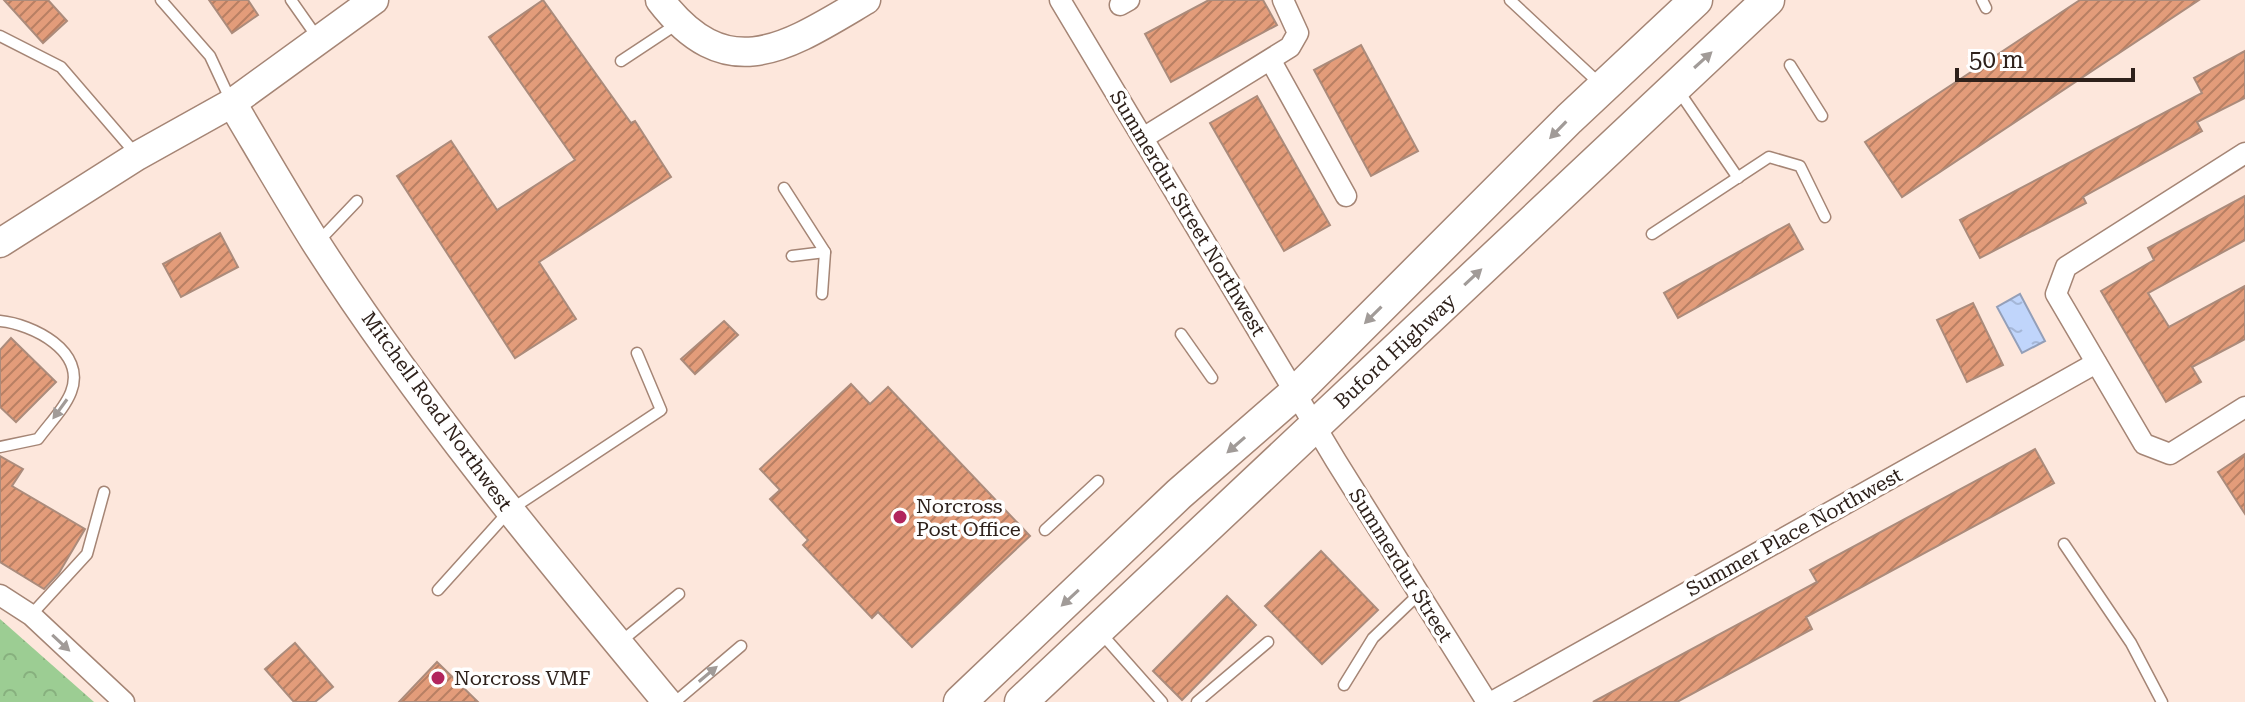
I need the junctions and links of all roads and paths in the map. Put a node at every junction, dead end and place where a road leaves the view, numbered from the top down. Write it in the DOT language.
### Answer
graph roads {
  1 [pos="161,0"];
  2 [pos="291,0"];
  3 [pos="374,0"];
  4 [pos="660,0"];
  5 [pos="866,0"];
  6 [pos="1060,0"];
  7 [pos="1283,0"];
  8 [pos="1510,0"];
  9 [pos="1696,0"];
  10 [pos="1768,0"];
  11 [pos="679,23"];
  12 [pos="0,36"];
  13 [pos="320,40"];
  14 [pos="621,61"];
  15 [pos="1271,61"];
  16 [pos="1790,65"];
  17 [pos="1675,86"];
  18 [pos="1603,87"];
  19 [pos="232,103"];
  20 [pos="1822,116"];
  21 [pos="1143,138"];
  22 [pos="2245,153"];
  23 [pos="137,156"];
  24 [pos="1738,178"];
  25 [pos="784,188"];
  26 [pos="1346,196"];
  27 [pos="357,201"];
  28 [pos="1825,217"];
  29 [pos="1652,234"];
  30 [pos="0,243"];
  31 [pos="317,244"];
  32 [pos="825,252"];
  33 [pos="792,256"];
  34 [pos="822,294"];
  35 [pos="0,321"];
  36 [pos="1181,334"];
  37 [pos="637,353"];
  38 [pos="2096,363"];
  39 [pos="1212,378"];
  40 [pos="1295,393"];
  41 [pos="2245,407"];
  42 [pos="1315,427"];
  43 [pos="0,447"];
  44 [pos="1098,481"];
  45 [pos="104,492"];
  46 [pos="510,510"];
  47 [pos="1045,530"];
  48 [pos="2064,544"];
  49 [pos="438,590"];
  50 [pos="679,594"];
  51 [pos="1419,594"];
  52 [pos="0,595"];
  53 [pos="31,615"];
  54 [pos="1098,630"];
  55 [pos="1268,642"];
  56 [pos="618,643"];
  57 [pos="741,646"];
  58 [pos="1344,685"];
  59 [pos="124,702"];
  60 [pos="667,702"];
  61 [pos="675,702"];
  62 [pos="960,702"];
  63 [pos="1021,702"];
  64 [pos="1162,702"];
  65 [pos="1197,702"];
  66 [pos="1490,702"];
  67 [pos="2162,702"];
  1 -- 19 [label="lane"];
  2 -- 13 [label="lane"];
  3 -- 13 [label="street"];
  4 -- 11 [label="street"];
  5 -- 11 [label="street"];
  6 -- 21 [label="street, Summerdur Street Northwest"];
  7 -- 15 [label="street"];
  8 -- 18 [label="lane"];
  9 -- 18 [label="main road, Buford Highway"];
  17 -- 10 [label="main road, Buford Highway, one-way"];
  11 -- 14 [label="lane"];
  12 -- 23 [label="lane"];
  13 -- 19 [label="street"];
  15 -- 21 [label="street"];
  15 -- 26 [label="street"];
  16 -- 20 [label="lane"];
  17 -- 24 [label="lane"];
  42 -- 17 [label="main road, Buford Highway, one-way"];
  18 -- 40 [label="main road, Buford Highway, one-way"];
  19 -- 23 [label="street"];
  19 -- 31 [label="street, Mitchell Road Northwest"];
  21 -- 40 [label="street, Summerdur Street Northwest"];
  22 -- 38 [label="street"];
  23 -- 30 [label="street"];
  24 -- 28 [label="lane"];
  24 -- 29 [label="lane"];
  25 -- 32 [label="lane"];
  27 -- 31 [label="lane"];
  31 -- 46 [label="street, Mitchell Road Northwest"];
  32 -- 33 [label="lane"];
  32 -- 34 [label="lane"];
  35 -- 43 [label="lane, one-way"];
  36 -- 39 [label="lane"];
  37 -- 46 [label="lane"];
  38 -- 41 [label="street"];
  38 -- 66 [label="street, Summer Place Northwest"];
  40 -- 42 [label="street, Summerdur Street Northwest"];
  40 -- 62 [label="main road, Buford Highway, one-way"];
  42 -- 51 [label="street, Summerdur Street"];
  42 -- 54 [label="main road, Buford Highway"];
  44 -- 47 [label="lane"];
  45 -- 53 [label="lane"];
  46 -- 49 [label="lane"];
  46 -- 56 [label="street, Mitchell Road Northwest"];
  48 -- 67 [label="lane"];
  50 -- 56 [label="lane"];
  51 -- 58 [label="lane"];
  51 -- 66 [label="street, Summerdur Street"];
  52 -- 53 [label="street"];
  53 -- 59 [label="street, one-way"];
  54 -- 63 [label="main road, Buford Highway"];
  54 -- 64 [label="lane"];
  55 -- 65 [label="lane"];
  56 -- 60 [label="street, Mitchell Road Northwest"];
  61 -- 57 [label="lane, one-way"];
}
